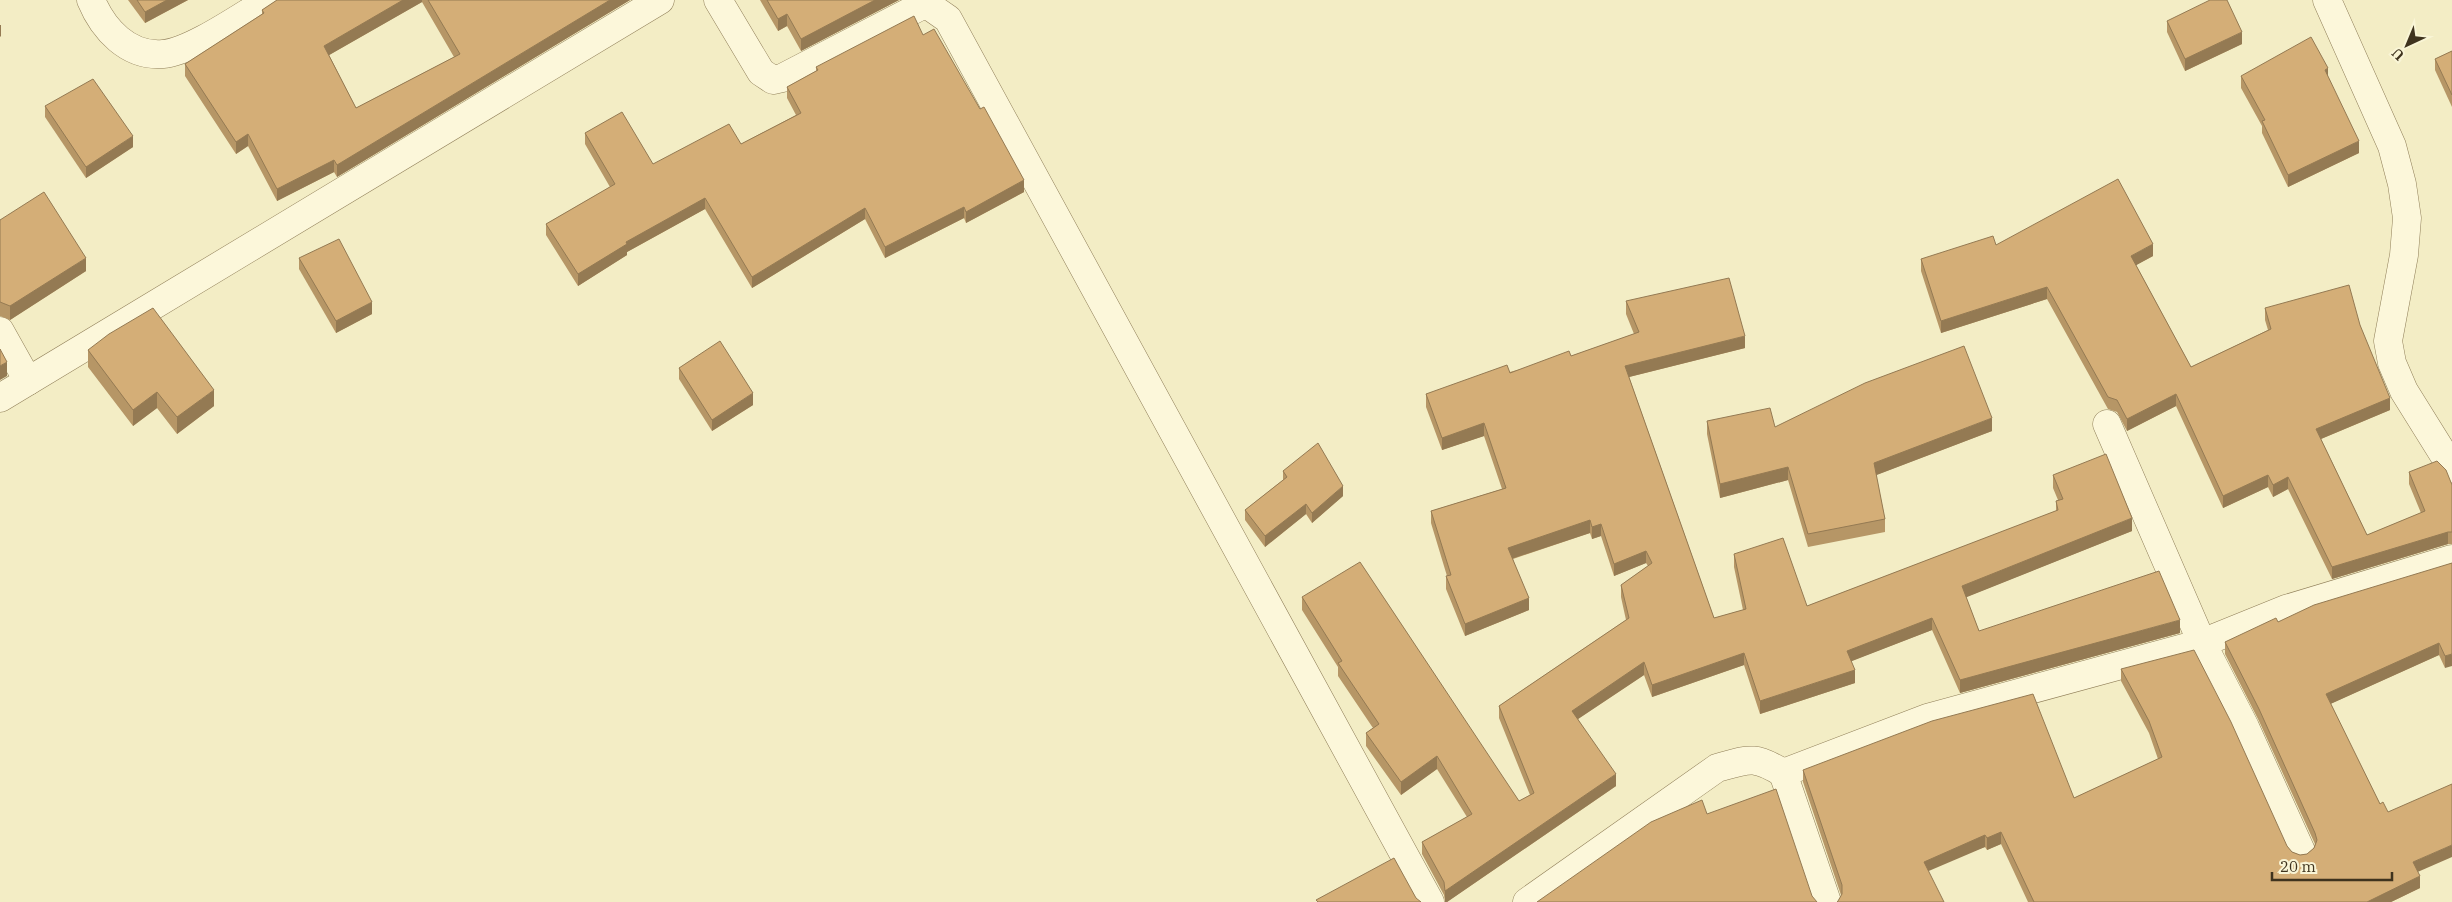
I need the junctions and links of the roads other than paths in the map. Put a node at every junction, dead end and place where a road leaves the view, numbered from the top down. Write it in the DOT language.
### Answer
graph roads {
  1 [pos="91,0"];
  2 [pos="269,0"];
  3 [pos="660,0"];
  4 [pos="2327,0"];
  5 [pos="728,3"];
  6 [pos="0,331"];
  7 [pos="28,381"];
  8 [pos="0,398"];
  9 [pos="2106,424"];
  10 [pos="2452,468"];
  11 [pos="2452,558"];
  12 [pos="2202,642"];
  13 [pos="1783,773"];
  14 [pos="2301,851"];
  15 [pos="1430,902"];
  16 [pos="1528,902"];
  17 [pos="1827,902"];
  1 -- 2 [label="street"];
  3 -- 7 [label="street"];
  4 -- 10 [label="street"];
  5 -- 15 [label="street"];
  6 -- 7 [label="street"];
  7 -- 8 [label="street"];
  9 -- 12 [label="street"];
  11 -- 12 [label="street"];
  12 -- 13 [label="street"];
  12 -- 14 [label="street"];
  13 -- 16 [label="street"];
  13 -- 17 [label="street"];
}
